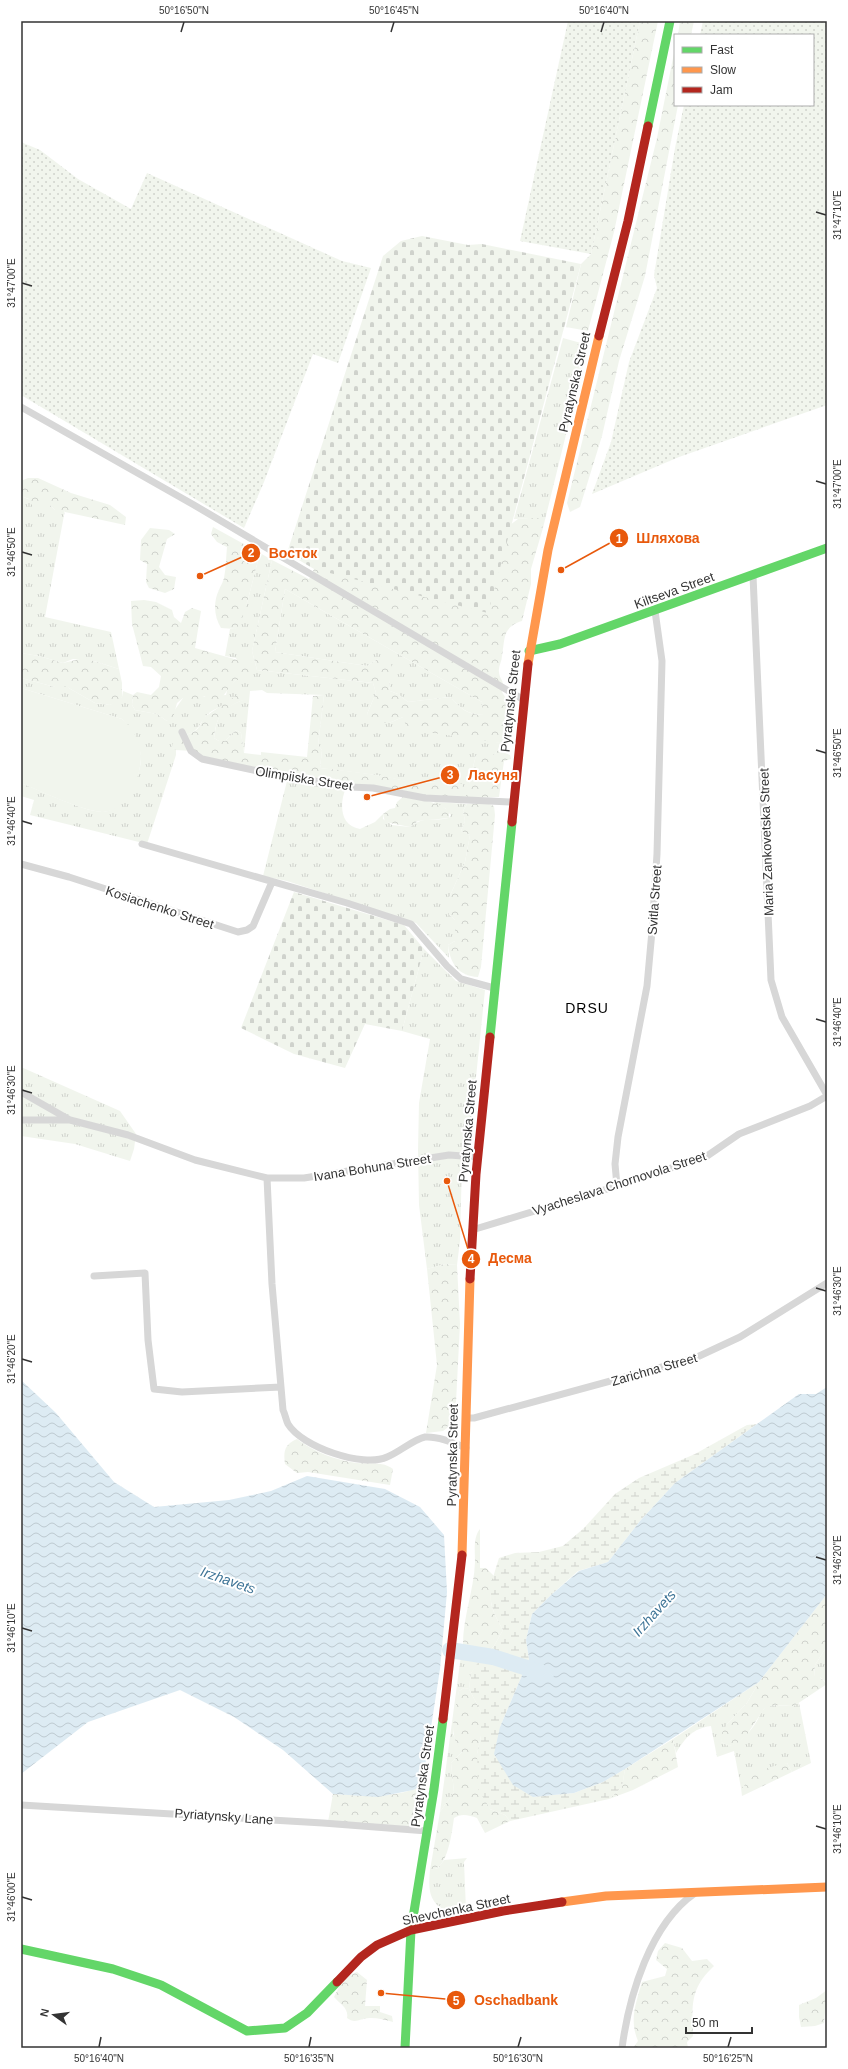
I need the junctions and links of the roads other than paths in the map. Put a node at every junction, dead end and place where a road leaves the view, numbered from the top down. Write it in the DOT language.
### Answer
graph roads {
  1 [pos="670,21"];
  2 [pos="21,407"];
  3 [pos="827,548"];
  4 [pos="753,576"];
  5 [pos="655,611"];
  6 [pos="529,651"];
  7 [pos="524,700"];
  8 [pos="182,732"];
  9 [pos="512,802"];
  10 [pos="142,844"];
  11 [pos="21,864"];
  12 [pos="272,882"];
  13 [pos="494,988"];
  14 [pos="21,1092"];
  15 [pos="827,1096"];
  16 [pos="21,1120"];
  17 [pos="70,1120"];
  18 [pos="477,1157"];
  19 [pos="267,1178"];
  20 [pos="617,1186"];
  21 [pos="472,1230"];
  22 [pos="94,1276"];
  23 [pos="827,1283"];
  24 [pos="281,1387"];
  25 [pos="466,1418"];
  26 [pos="466,1448"];
  27 [pos="21,1806"];
  28 [pos="427,1831"];
  29 [pos="827,1887"];
  30 [pos="696,1892"];
  31 [pos="411,1930"];
  32 [pos="21,1949"];
  33 [pos="405,2048"];
  34 [pos="622,2048"];
  1 -- 6 [label="street, Pyratynska Street"];
  2 -- 7 [label="street"];
  3 -- 4 [label="street, Kiltseva Street"];
  4 -- 5 [label="street, Kiltseva Street"];
  4 -- 15 [label="street, Maria Zankovetska Street"];
  5 -- 6 [label="street, Kiltseva Street"];
  5 -- 20 [label="street, Svitla Street"];
  6 -- 7 [label="street, Pyratynska Street"];
  7 -- 9 [label="street, Pyratynska Street"];
  8 -- 9 [label="street, Olimpiiska Street"];
  9 -- 13 [label="street, Pyratynska Street"];
  10 -- 12 [label="street"];
  11 -- 12 [label="street, Kosiachenko Street"];
  12 -- 13 [label="street"];
  13 -- 18 [label="street, Pyratynska Street"];
  14 -- 17 [label="street, Ivana Bohuna Street"];
  15 -- 20 [label="street, Vyacheslava Chornovola Street"];
  16 -- 17 [label="street, Ivana Bohuna Street"];
  17 -- 19 [label="street, Ivana Bohuna Street"];
  18 -- 19 [label="street, Ivana Bohuna Street"];
  18 -- 21 [label="street, Pyratynska Street"];
  19 -- 24 [label="street"];
  20 -- 21 [label="street, Vyacheslava Chornovola Street"];
  21 -- 25 [label="street, Pyratynska Street"];
  22 -- 24 [label="street"];
  23 -- 25 [label="street, Zarichna Street"];
  24 -- 26 [label="street"];
  25 -- 26 [label="street, Pyratynska Street"];
  26 -- 28 [label="street, Pyratynska Street"];
  27 -- 28 [label="street, Pyriatynsky Lane"];
  28 -- 31 [label="street, Pyratynska Street"];
  29 -- 30 [label="street, Shevchenka Street"];
  30 -- 31 [label="street, Shevchenka Street"];
  30 -- 34 [label="street"];
  31 -- 32 [label="street, Shevchenka Street"];
  31 -- 33 [label="street, Pyratynska Street"];
}
